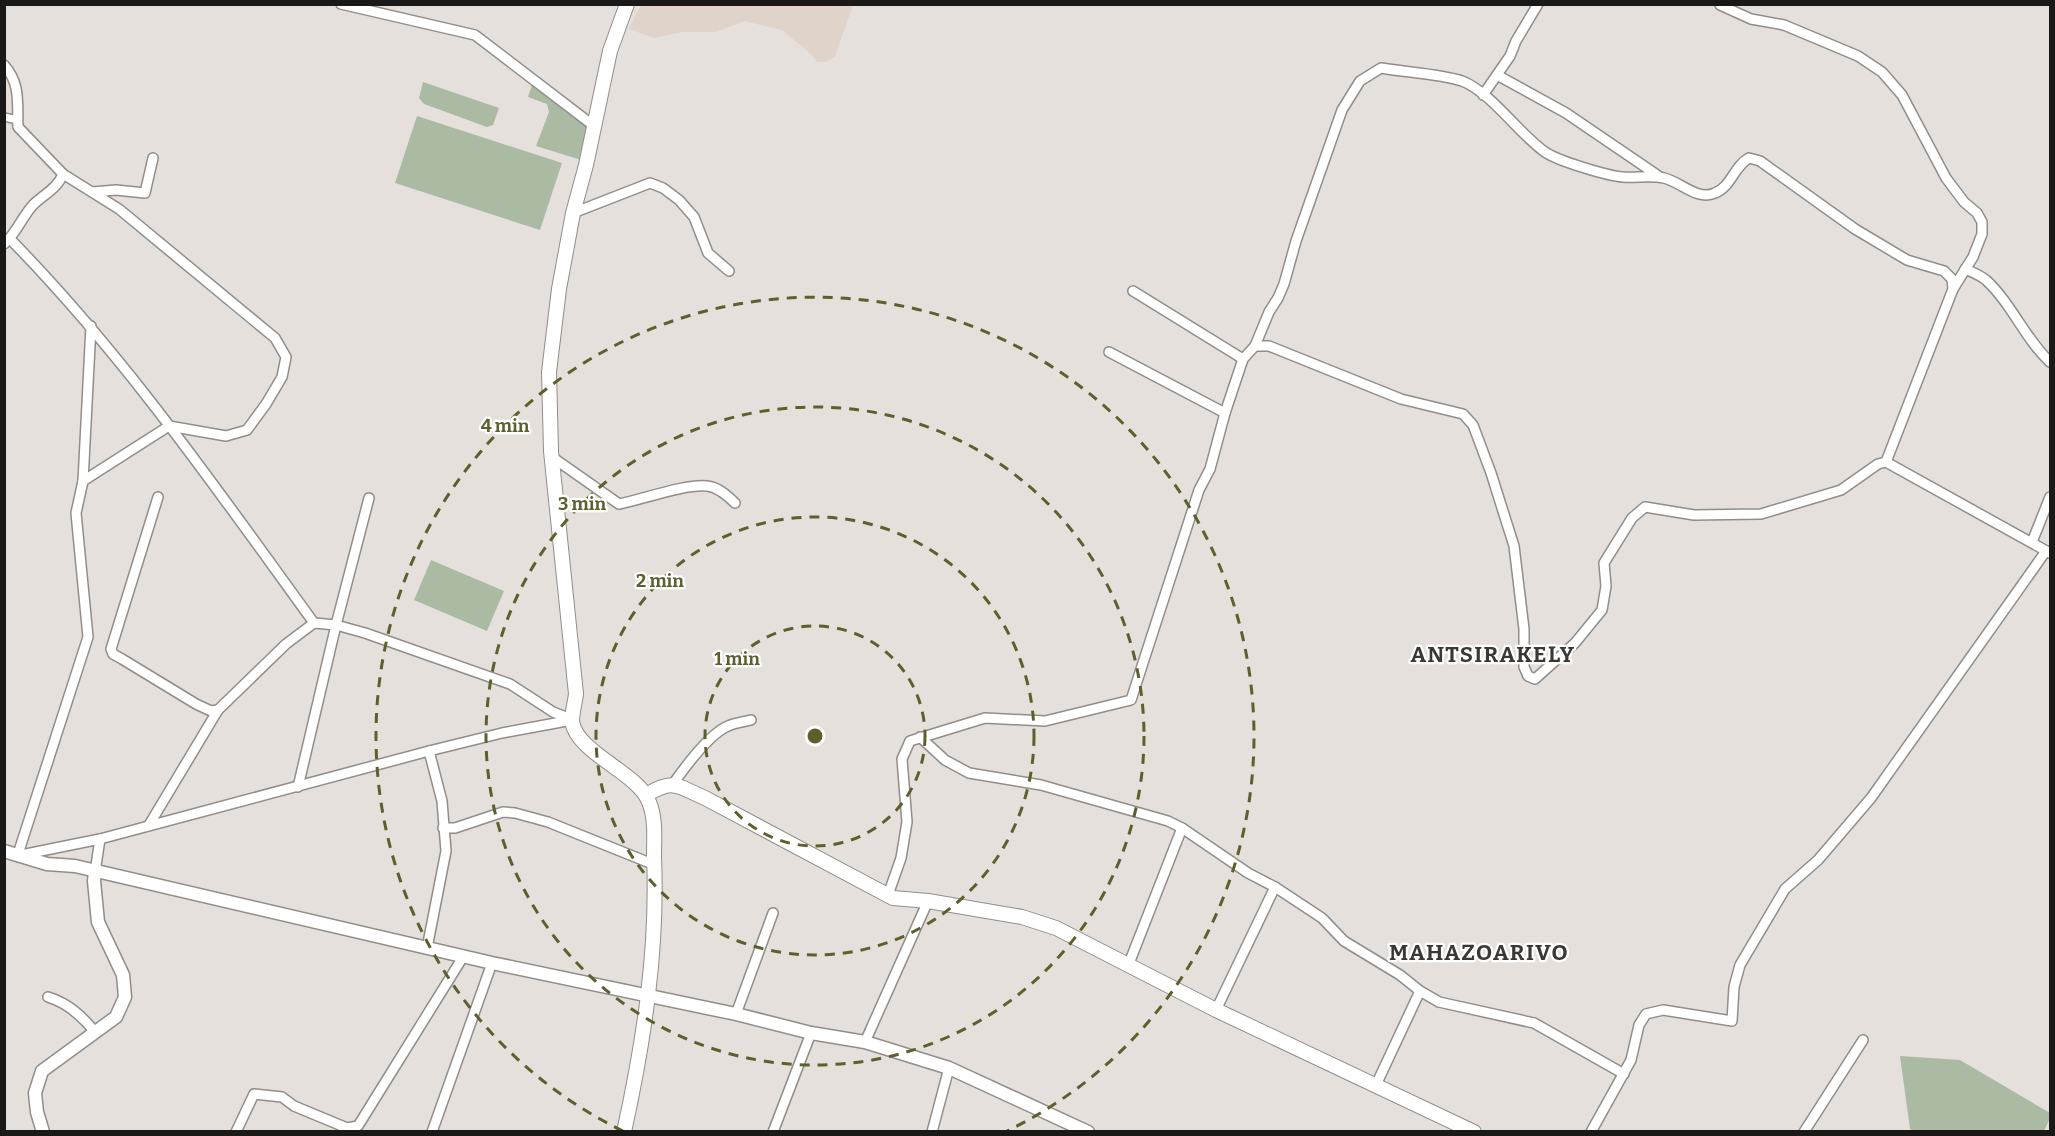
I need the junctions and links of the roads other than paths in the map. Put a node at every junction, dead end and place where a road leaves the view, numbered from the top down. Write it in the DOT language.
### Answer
graph roads {
  1 [pos="341,4"];
  2 [pos="627,4"];
  3 [pos="1538,4"];
  4 [pos="1719,5"];
  5 [pos="4,65"];
  6 [pos="1497,75"];
  7 [pos="1483,95"];
  8 [pos="4,117"];
  9 [pos="18,120"];
  10 [pos="594,126"];
  11 [pos="153,158"];
  12 [pos="63,174"];
  13 [pos="1660,177"];
  14 [pos="93,192"];
  15 [pos="573,213"];
  16 [pos="6,243"];
  17 [pos="1965,269"];
  18 [pos="729,272"];
  19 [pos="1953,289"];
  20 [pos="1133,291"];
  21 [pos="91,326"];
  22 [pos="1255,346"];
  23 [pos="1109,352"];
  24 [pos="1243,359"];
  25 [pos="2050,362"];
  26 [pos="1225,413"];
  27 [pos="170,426"];
  28 [pos="552,457"];
  29 [pos="1886,462"];
  30 [pos="83,481"];
  31 [pos="158,497"];
  32 [pos="2050,497"];
  33 [pos="369,498"];
  34 [pos="735,503"];
  35 [pos="2032,542"];
  36 [pos="2048,552"];
  37 [pos="314,623"];
  38 [pos="336,625"];
  39 [pos="218,710"];
  40 [pos="572,720"];
  41 [pos="751,720"];
  42 [pos="920,737"];
  43 [pos="429,751"];
  44 [pos="673,784"];
  45 [pos="298,787"];
  46 [pos="645,795"];
  47 [pos="149,825"];
  48 [pos="443,828"];
  49 [pos="1182,828"];
  50 [pos="100,839"];
  51 [pos="4,851"];
  52 [pos="20,854"];
  53 [pos="655,865"];
  54 [pos="95,872"];
  55 [pos="1275,887"];
  56 [pos="888,895"];
  57 [pos="928,901"];
  58 [pos="773,913"];
  59 [pos="427,948"];
  60 [pos="463,957"];
  61 [pos="492,963"];
  62 [pos="1128,966"];
  63 [pos="1420,991"];
  64 [pos="647,996"];
  65 [pos="48,997"];
  66 [pos="1216,1010"];
  67 [pos="736,1014"];
  68 [pos="95,1032"];
  69 [pos="811,1034"];
  70 [pos="1863,1040"];
  71 [pos="866,1042"];
  72 [pos="949,1068"];
  73 [pos="1624,1074"];
  74 [pos="1376,1085"];
  75 [pos="43,1131"];
  76 [pos="236,1131"];
  77 [pos="432,1131"];
  78 [pos="624,1131"];
  79 [pos="773,1131"];
  80 [pos="932,1131"];
  81 [pos="1088,1131"];
  82 [pos="1474,1131"];
  83 [pos="1591,1131"];
  84 [pos="1804,1131"];
  1 -- 10 [label="street"];
  2 -- 10 [label="main road"];
  3 -- 6 [label="street"];
  4 -- 17 [label="street"];
  5 -- 9 [label="street"];
  6 -- 7 [label="street"];
  6 -- 13 [label="street"];
  7 -- 13 [label="street"];
  7 -- 22 [label="street"];
  8 -- 9 [label="street"];
  9 -- 12 [label="street"];
  10 -- 15 [label="main road"];
  11 -- 14 [label="street"];
  12 -- 14 [label="street"];
  12 -- 16 [label="street"];
  13 -- 19 [label="street"];
  14 -- 27 [label="street"];
  15 -- 18 [label="street"];
  15 -- 28 [label="main road"];
  16 -- 21 [label="street"];
  17 -- 19 [label="street"];
  17 -- 25 [label="street"];
  19 -- 29 [label="street"];
  20 -- 24 [label="street"];
  21 -- 27 [label="street"];
  21 -- 30 [label="street"];
  22 -- 24 [label="street"];
  22 -- 29 [label="street"];
  23 -- 26 [label="street"];
  24 -- 26 [label="street"];
  26 -- 42 [label="street"];
  27 -- 30 [label="street"];
  27 -- 37 [label="street"];
  28 -- 34 [label="street"];
  28 -- 40 [label="main road"];
  29 -- 35 [label="street"];
  30 -- 52 [label="street"];
  31 -- 39 [label="street"];
  32 -- 35 [label="street"];
  33 -- 38 [label="street"];
  35 -- 36 [label="street"];
  36 -- 73 [label="street"];
  37 -- 38 [label="street"];
  37 -- 39 [label="street"];
  38 -- 40 [label="street"];
  38 -- 45 [label="street"];
  39 -- 47 [label="street"];
  40 -- 43 [label="street"];
  40 -- 46 [label="main road"];
  41 -- 44 [label="street"];
  42 -- 49 [label="street"];
  42 -- 56 [label="street"];
  43 -- 45 [label="street"];
  43 -- 48 [label="street"];
  44 -- 46 [label="main road"];
  44 -- 56 [label="main road"];
  45 -- 47 [label="street"];
  46 -- 53 [label="main road"];
  47 -- 50 [label="street"];
  48 -- 53 [label="street"];
  48 -- 59 [label="street"];
  49 -- 55 [label="street"];
  49 -- 62 [label="street"];
  50 -- 52 [label="street"];
  50 -- 54 [label="street"];
  51 -- 52 [label="street"];
  52 -- 54 [label="street"];
  53 -- 64 [label="main road"];
  54 -- 59 [label="street"];
  54 -- 68 [label="street"];
  55 -- 63 [label="street"];
  55 -- 66 [label="street"];
  56 -- 57 [label="main road"];
  57 -- 62 [label="main road"];
  57 -- 71 [label="street"];
  58 -- 67 [label="street"];
  59 -- 60 [label="street"];
  60 -- 61 [label="street"];
  60 -- 76 [label="street"];
  61 -- 64 [label="street"];
  61 -- 77 [label="street"];
  62 -- 66 [label="main road"];
  63 -- 73 [label="street"];
  63 -- 74 [label="street"];
  64 -- 67 [label="street"];
  64 -- 78 [label="main road"];
  65 -- 68 [label="street"];
  66 -- 74 [label="main road"];
  67 -- 69 [label="street"];
  68 -- 75 [label="street"];
  69 -- 71 [label="street"];
  69 -- 79 [label="street"];
  70 -- 84 [label="street"];
  71 -- 72 [label="street"];
  72 -- 80 [label="street"];
  72 -- 81 [label="street"];
  73 -- 83 [label="street"];
  74 -- 82 [label="main road"];
}
